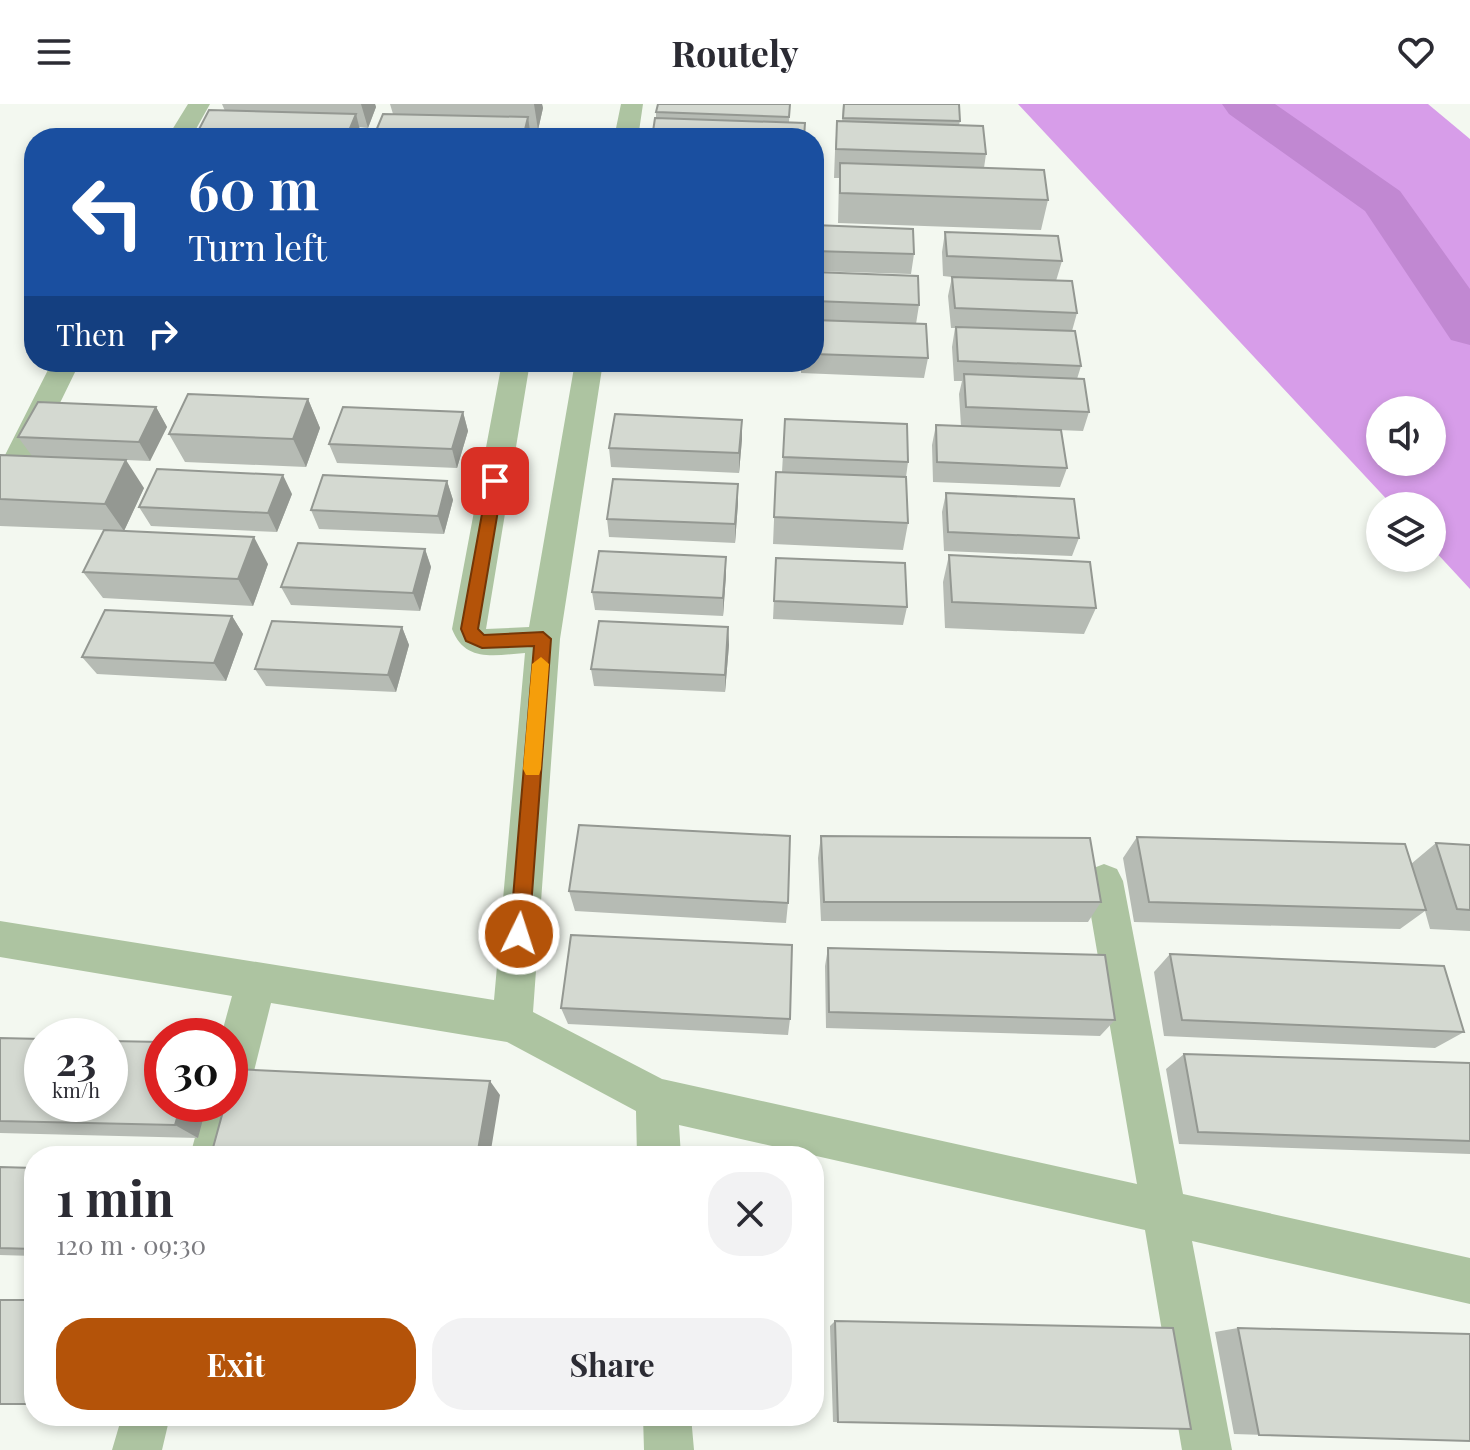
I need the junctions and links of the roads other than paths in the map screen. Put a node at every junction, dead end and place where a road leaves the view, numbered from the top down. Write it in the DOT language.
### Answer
graph roads {
  1 [pos="199,104"];
  2 [pos="632,104"];
  3 [pos="185,128"];
  4 [pos="628,128"];
  5 [pos="61,372"];
  6 [pos="514,372"];
  7 [pos="587,372"];
  8 [pos="0,495"];
  9 [pos="543,639"];
  10 [pos="1104,881"];
  11 [pos="0,939"];
  12 [pos="256,981"];
  13 [pos="247,1018"];
  14 [pos="512,1023"];
  15 [pos="657,1099"];
  16 [pos="220,1122"];
  17 [pos="214,1146"];
  18 [pos="659,1146"];
  19 [pos="1166,1213"];
  20 [pos="1470,1281"];
  21 [pos="143,1426"];
  22 [pos="668,1426"];
  23 [pos="137,1450"];
  24 [pos="669,1450"];
  25 [pos="1207,1450"];
  1 -- 3 [label="street"];
  2 -- 4 [label="street"];
  5 -- 8 [label="street"];
  6 -- 9 [label="street"];
  7 -- 9 [label="street"];
  9 -- 14 [label="street"];
  10 -- 19 [label="street"];
  11 -- 12 [label="street"];
  12 -- 13 [label="street"];
  12 -- 14 [label="street"];
  14 -- 15 [label="street"];
  15 -- 18 [label="street"];
  15 -- 19 [label="street"];
  16 -- 17 [label="street"];
  19 -- 20 [label="street"];
  19 -- 25 [label="street"];
  21 -- 23 [label="street"];
  22 -- 24 [label="street"];
}
